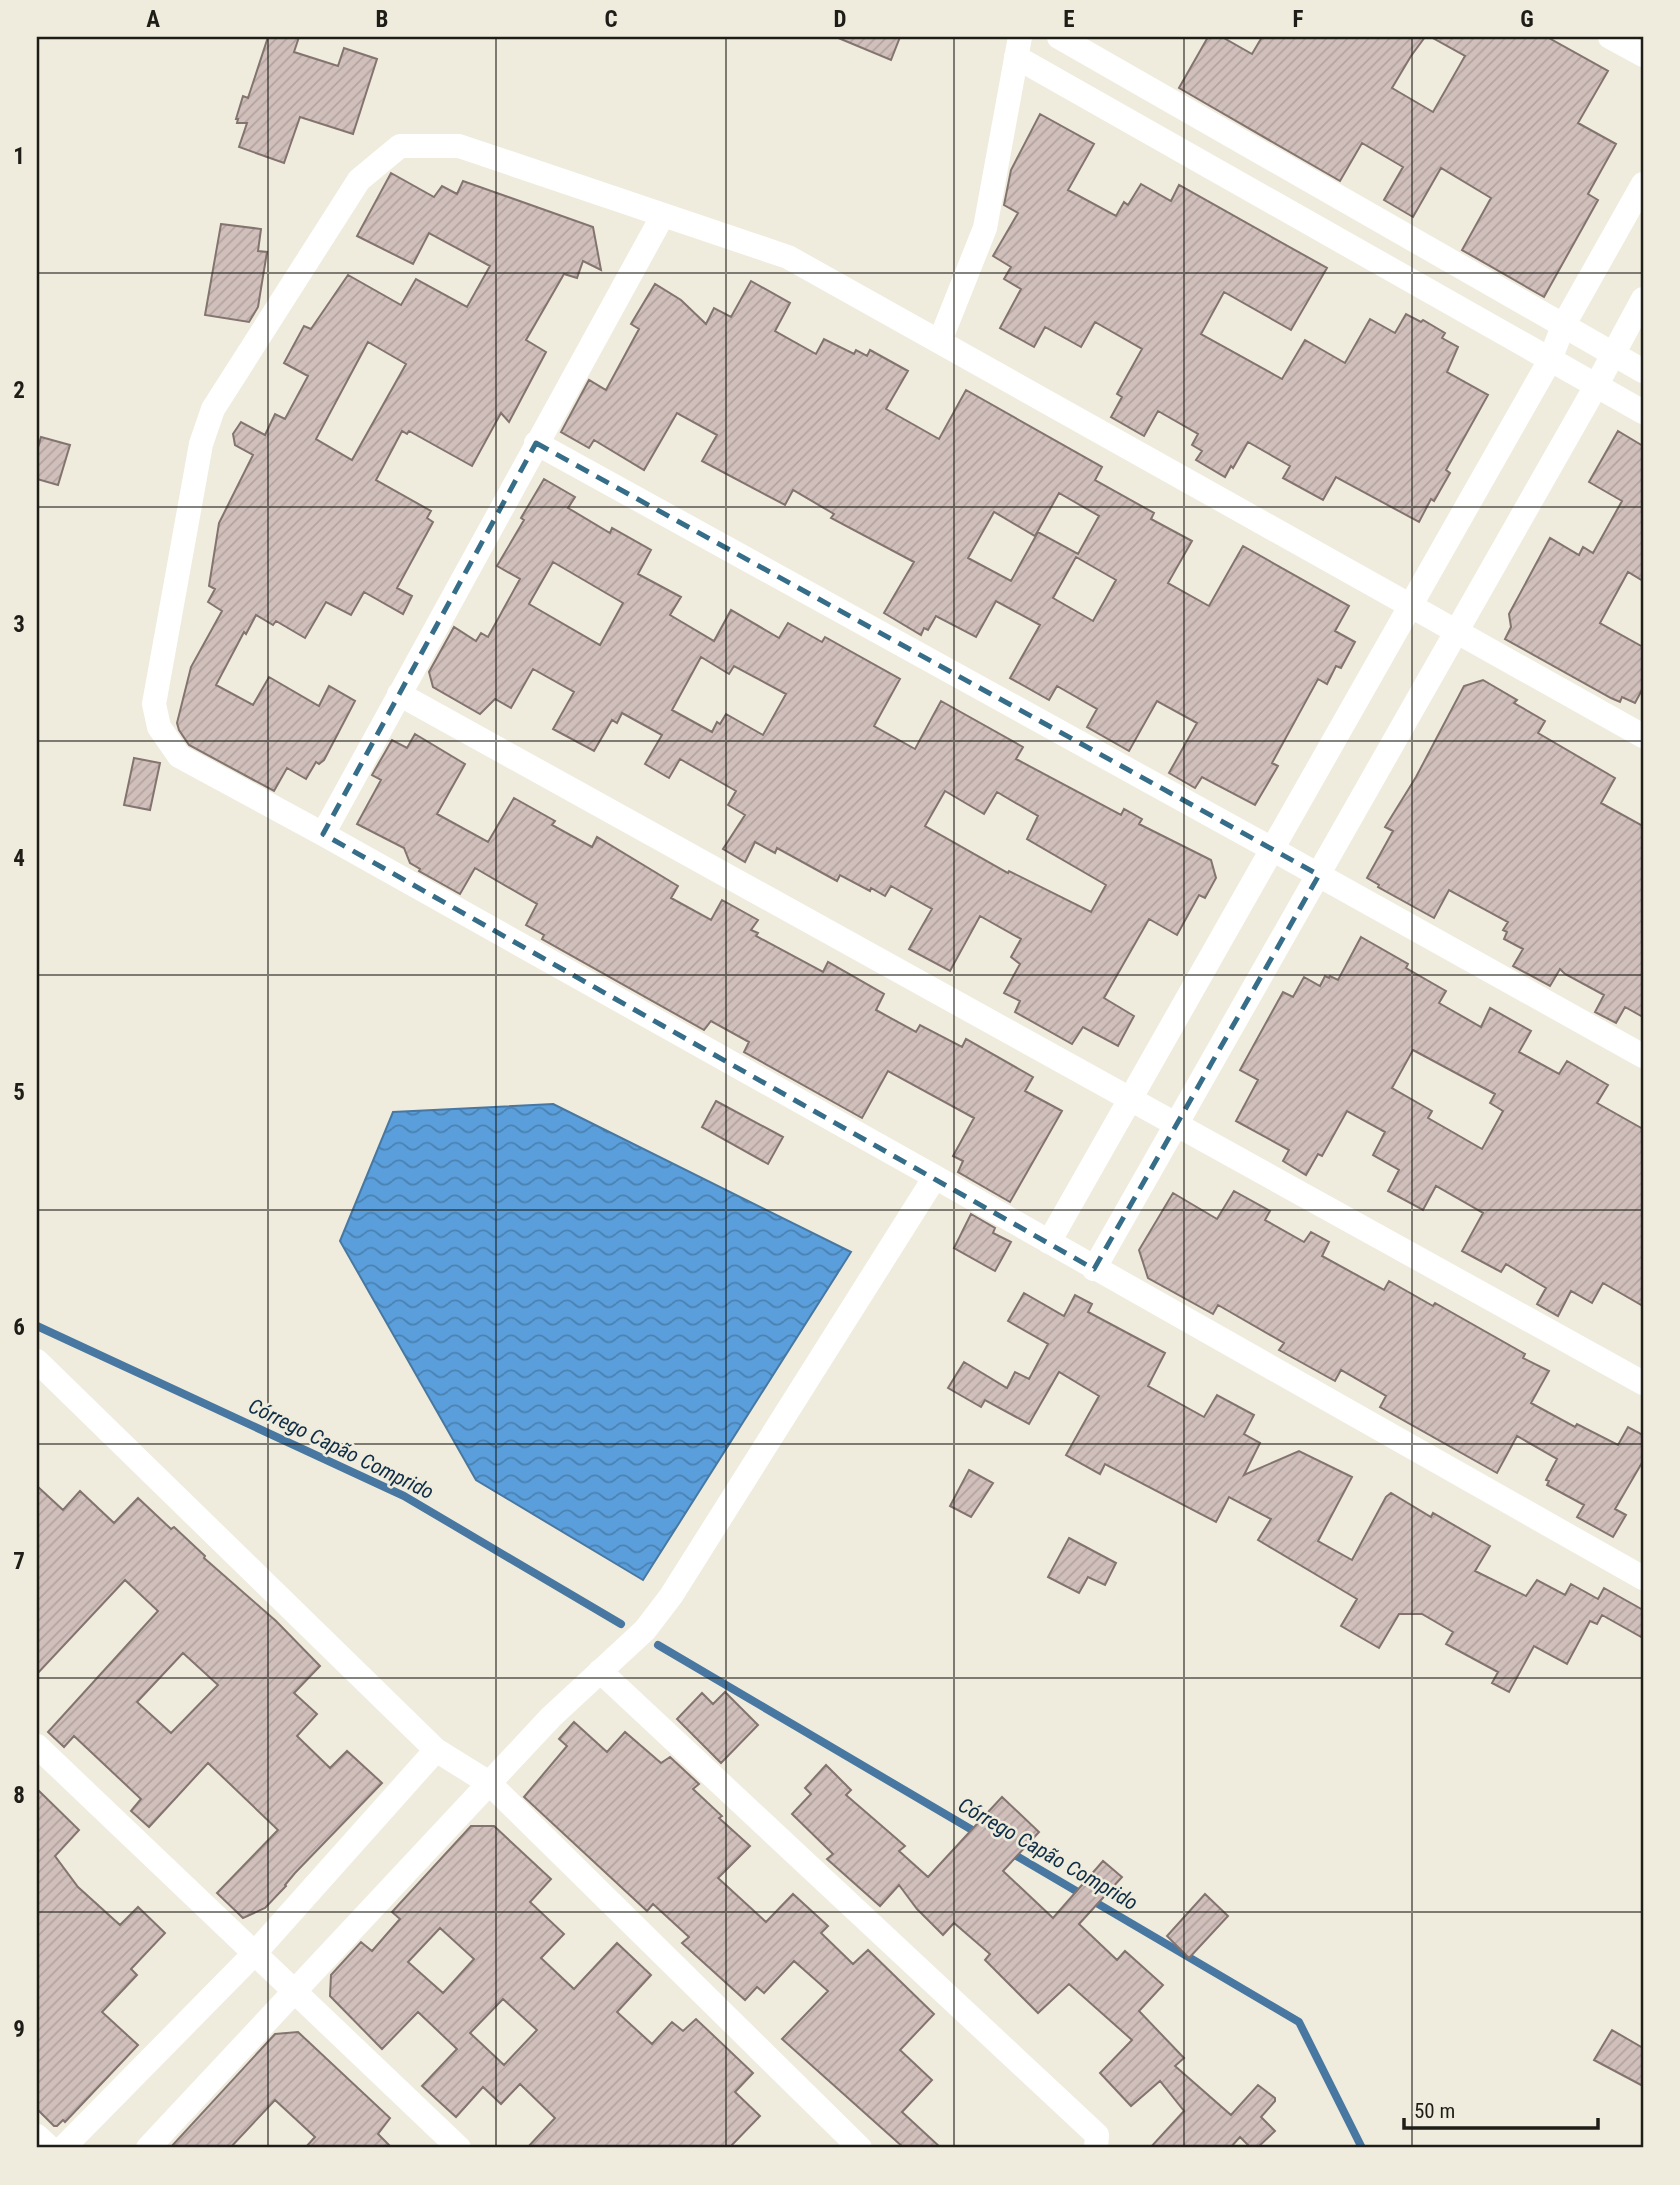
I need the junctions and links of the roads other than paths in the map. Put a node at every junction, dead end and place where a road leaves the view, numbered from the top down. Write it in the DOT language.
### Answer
graph roads {
  1 [pos="1059,37"];
  2 [pos="1610,37"];
  3 [pos="1018,47"];
  4 [pos="1643,55"];
  5 [pos="1643,184"];
  6 [pos="663,215"];
  7 [pos="1643,299"];
  8 [pos="1563,326"];
  9 [pos="940,341"];
  10 [pos="1612,354"];
  11 [pos="1550,360"];
  12 [pos="1643,371"];
  13 [pos="1597,386"];
  14 [pos="1643,412"];
  15 [pos="536,443"];
  16 [pos="1409,606"];
  17 [pos="1457,631"];
  18 [pos="399,695"];
  19 [pos="1643,736"];
  20 [pos="323,834"];
  21 [pos="1272,849"];
  22 [pos="1318,875"];
  23 [pos="1643,1056"];
  24 [pos="1130,1100"];
  25 [pos="1176,1126"];
  26 [pos="935,1177"];
  27 [pos="1049,1242"];
  28 [pos="1094,1269"];
  29 [pos="37,1361"];
  30 [pos="1643,1383"];
  31 [pos="1642,1574"];
  32 [pos="600,1671"];
  33 [pos="37,1746"];
  34 [pos="436,1750"];
  35 [pos="489,1783"];
  36 [pos="254,1954"];
  37 [pos="293,1992"];
  38 [pos="37,2136"];
  39 [pos="50,2148"];
  40 [pos="63,2148"];
  41 [pos="148,2148"];
  42 [pos="459,2148"];
  43 [pos="860,2148"];
  44 [pos="1096,2148"];
  1 -- 8 [label="street"];
  2 -- 4 [label="street"];
  3 -- 9 [label="street"];
  3 -- 11 [label="street"];
  5 -- 8 [label="street"];
  6 -- 9 [label="street"];
  6 -- 15 [label="street"];
  6 -- 20 [label="street"];
  7 -- 10 [label="street"];
  8 -- 10 [label="street"];
  8 -- 11 [label="street"];
  9 -- 16 [label="street"];
  10 -- 12 [label="street"];
  10 -- 13 [label="street"];
  11 -- 13 [label="street"];
  11 -- 16 [label="street"];
  13 -- 14 [label="street"];
  13 -- 17 [label="street"];
  15 -- 18 [label="street"];
  15 -- 21 [label="street"];
  16 -- 17 [label="street"];
  16 -- 21 [label="street"];
  17 -- 19 [label="street"];
  17 -- 22 [label="street"];
  18 -- 20 [label="street"];
  18 -- 24 [label="street"];
  20 -- 26 [label="street"];
  21 -- 22 [label="street"];
  21 -- 24 [label="street"];
  22 -- 23 [label="street"];
  22 -- 25 [label="street"];
  24 -- 25 [label="street"];
  24 -- 27 [label="street"];
  25 -- 28 [label="street"];
  25 -- 30 [label="street"];
  26 -- 27 [label="street"];
  26 -- 32 [label="street"];
  27 -- 28 [label="street"];
  28 -- 31 [label="street"];
  29 -- 34 [label="street"];
  32 -- 35 [label="street"];
  32 -- 44 [label="street"];
  33 -- 36 [label="street"];
  34 -- 35 [label="street"];
  34 -- 36 [label="street"];
  35 -- 37 [label="street"];
  35 -- 43 [label="street"];
  36 -- 37 [label="street"];
  36 -- 40 [label="street"];
  37 -- 41 [label="street"];
  37 -- 42 [label="street"];
  38 -- 39 [label="street"];
}
